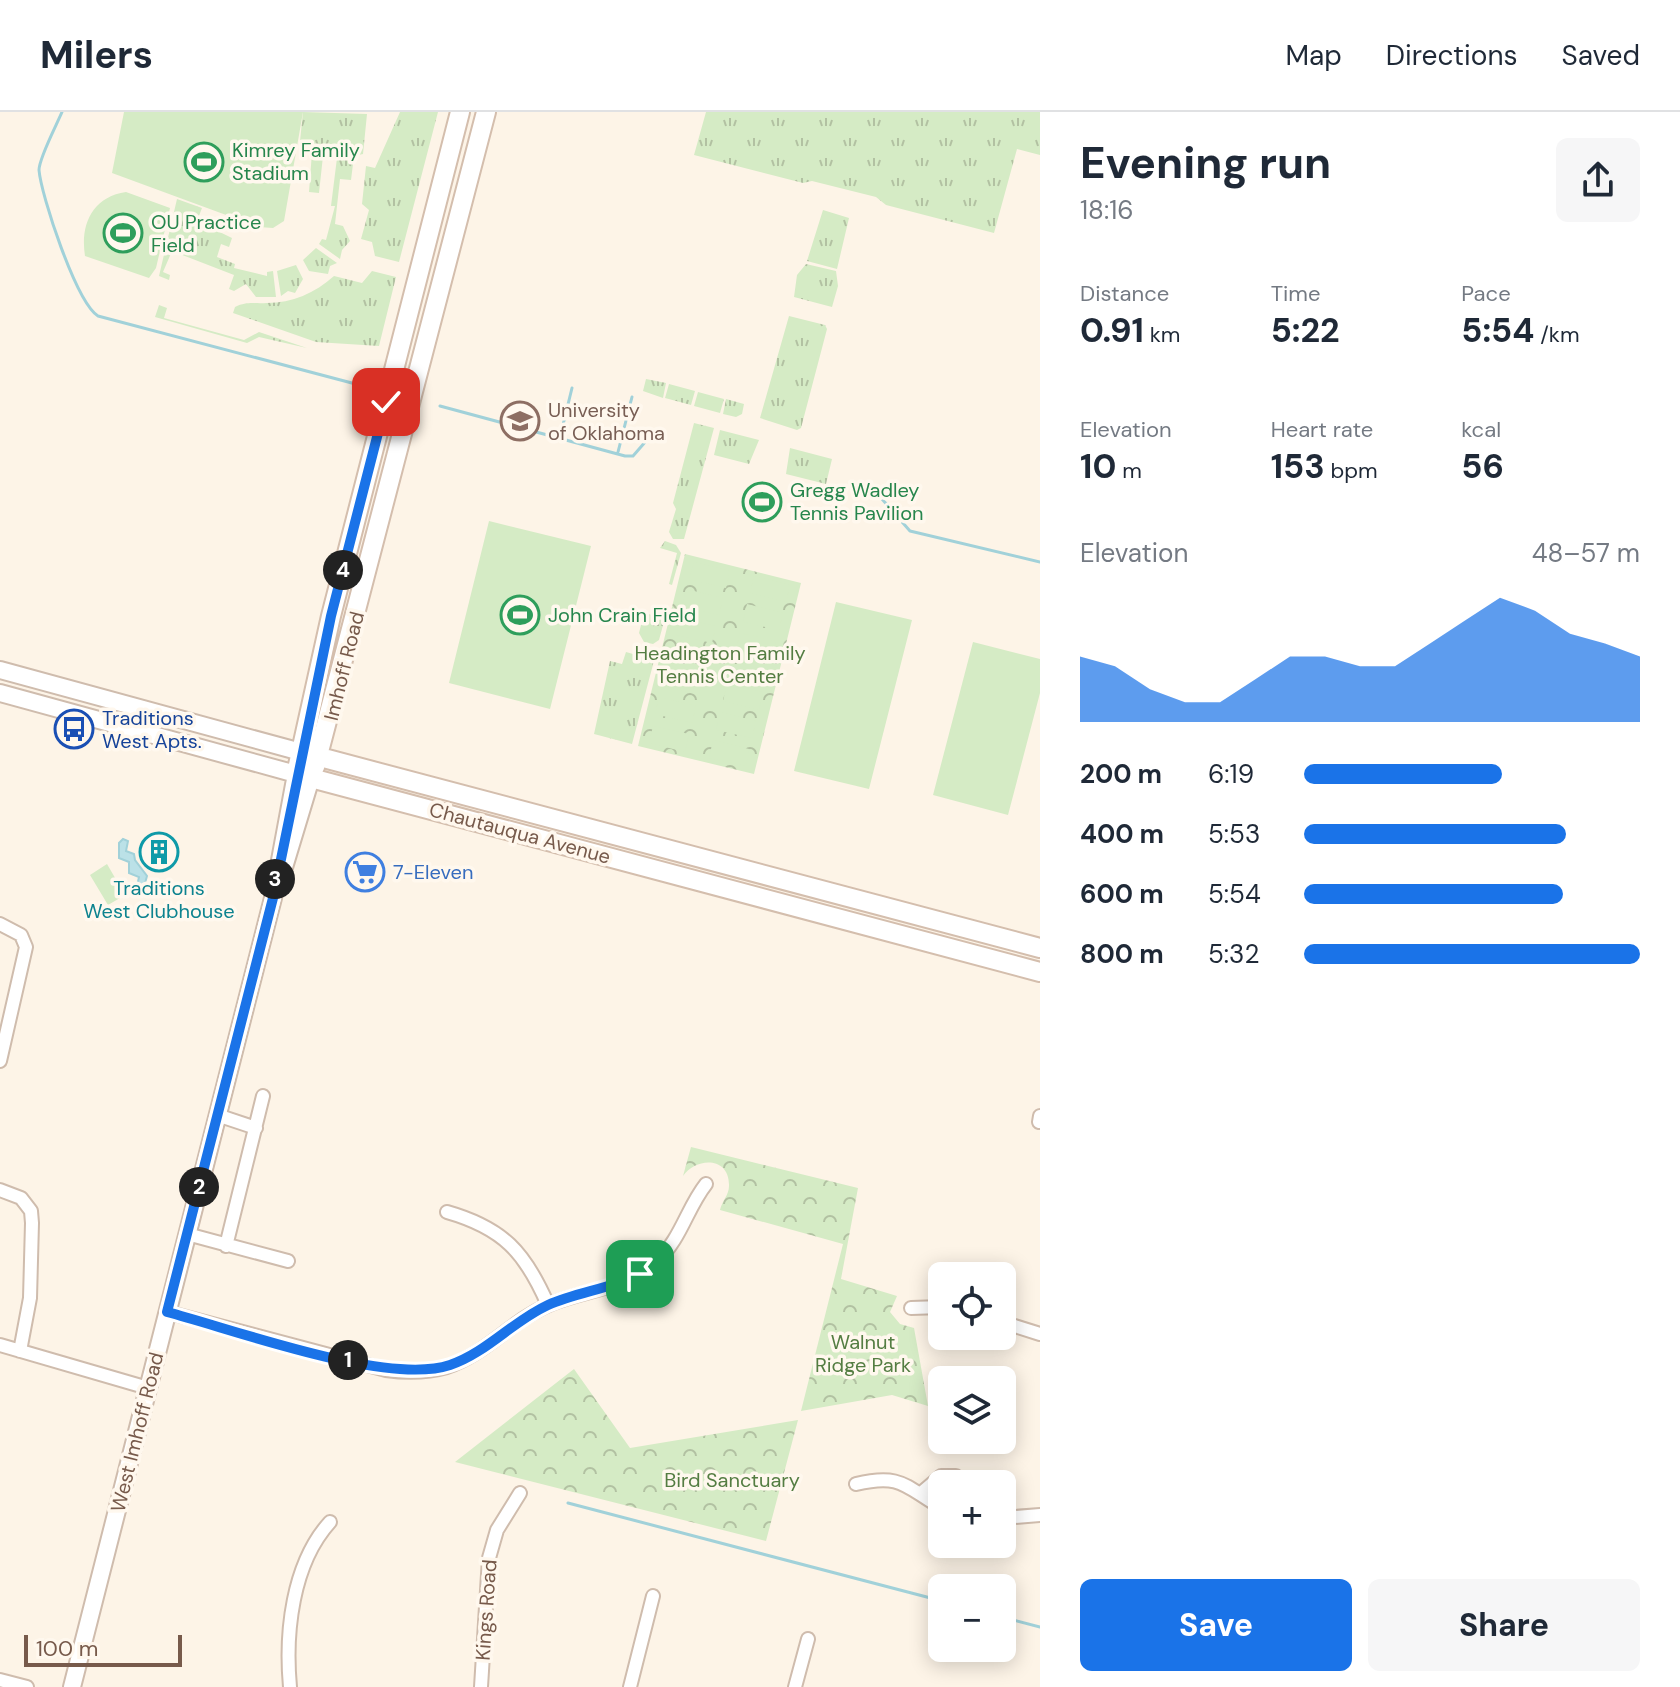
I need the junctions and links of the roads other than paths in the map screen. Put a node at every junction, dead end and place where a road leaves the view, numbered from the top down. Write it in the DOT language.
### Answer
graph roads {
  1 [pos="460,112"];
  2 [pos="486,112"];
  3 [pos="0,670"];
  4 [pos="0,693"];
  5 [pos="301,752"];
  6 [pos="320,757"];
  7 [pos="304,776"];
  8 [pos="273,898"];
  9 [pos="0,924"];
  10 [pos="1039,944"];
  11 [pos="1036,971"];
  12 [pos="0,1059"];
  13 [pos="263,1096"];
  14 [pos="217,1115"];
  15 [pos="256,1128"];
  16 [pos="706,1184"];
  17 [pos="0,1190"];
  18 [pos="447,1212"];
  19 [pos="187,1234"];
  20 [pos="226,1246"];
  21 [pos="288,1261"];
  22 [pos="548,1305"];
  23 [pos="928,1307"];
  24 [pos="911,1308"];
  25 [pos="167,1312"];
  26 [pos="1016,1326"];
  27 [pos="1040,1334"];
  28 [pos="0,1345"];
  29 [pos="20,1351"];
  30 [pos="148,1388"];
  31 [pos="856,1484"];
  32 [pos="928,1487"];
  33 [pos="520,1493"];
  34 [pos="921,1493"];
  35 [pos="928,1498"];
  36 [pos="1040,1515"];
  37 [pos="1016,1517"];
  38 [pos="330,1522"];
  39 [pos="653,1596"];
  40 [pos="808,1639"];
  41 [pos="0,1680"];
  42 [pos="27,1687"];
  43 [pos="72,1687"];
  44 [pos="290,1687"];
  45 [pos="481,1687"];
  46 [pos="630,1687"];
  47 [pos="795,1687"];
  1 -- 5 [label="main road, Imhoff Road"];
  2 -- 6 [label="main road, Imhoff Road"];
  3 -- 5 [label="street, Chautauqua Avenue"];
  4 -- 7 [label="street, Chautauqua Avenue"];
  5 -- 6 [label="main road, Chautauqua Avenue"];
  5 -- 7 [label="main road, Imhoff Road"];
  6 -- 7 [label="main road, Imhoff Road"];
  6 -- 10 [label="main road, Chautauqua Avenue"];
  7 -- 8 [label="street, Imhoff Road"];
  7 -- 11 [label="main road, Chautauqua Avenue"];
  8 -- 14 [label="street, West Imhoff Road"];
  9 -- 12 [label="street"];
  10 -- 11 [label="street"];
  13 -- 15 [label="street"];
  14 -- 15 [label="street"];
  14 -- 19 [label="street, West Imhoff Road"];
  15 -- 20 [label="street"];
  16 -- 22 [label="street"];
  17 -- 29 [label="street"];
  18 -- 22 [label="street"];
  19 -- 20 [label="street"];
  19 -- 25 [label="street, West Imhoff Road"];
  20 -- 21 [label="street"];
  22 -- 25 [label="street"];
  23 -- 24 [label="street"];
  25 -- 30 [label="street, West Imhoff Road"];
  26 -- 27 [label="street"];
  28 -- 29 [label="street"];
  29 -- 30 [label="street"];
  30 -- 43 [label="street, West Imhoff Road"];
  31 -- 34 [label="street"];
  32 -- 34 [label="street"];
  33 -- 45 [label="street, Kings Road"];
  34 -- 35 [label="street"];
  36 -- 37 [label="street"];
  38 -- 44 [label="street"];
  39 -- 46 [label="street"];
  40 -- 47 [label="street"];
  41 -- 42 [label="street"];
}
